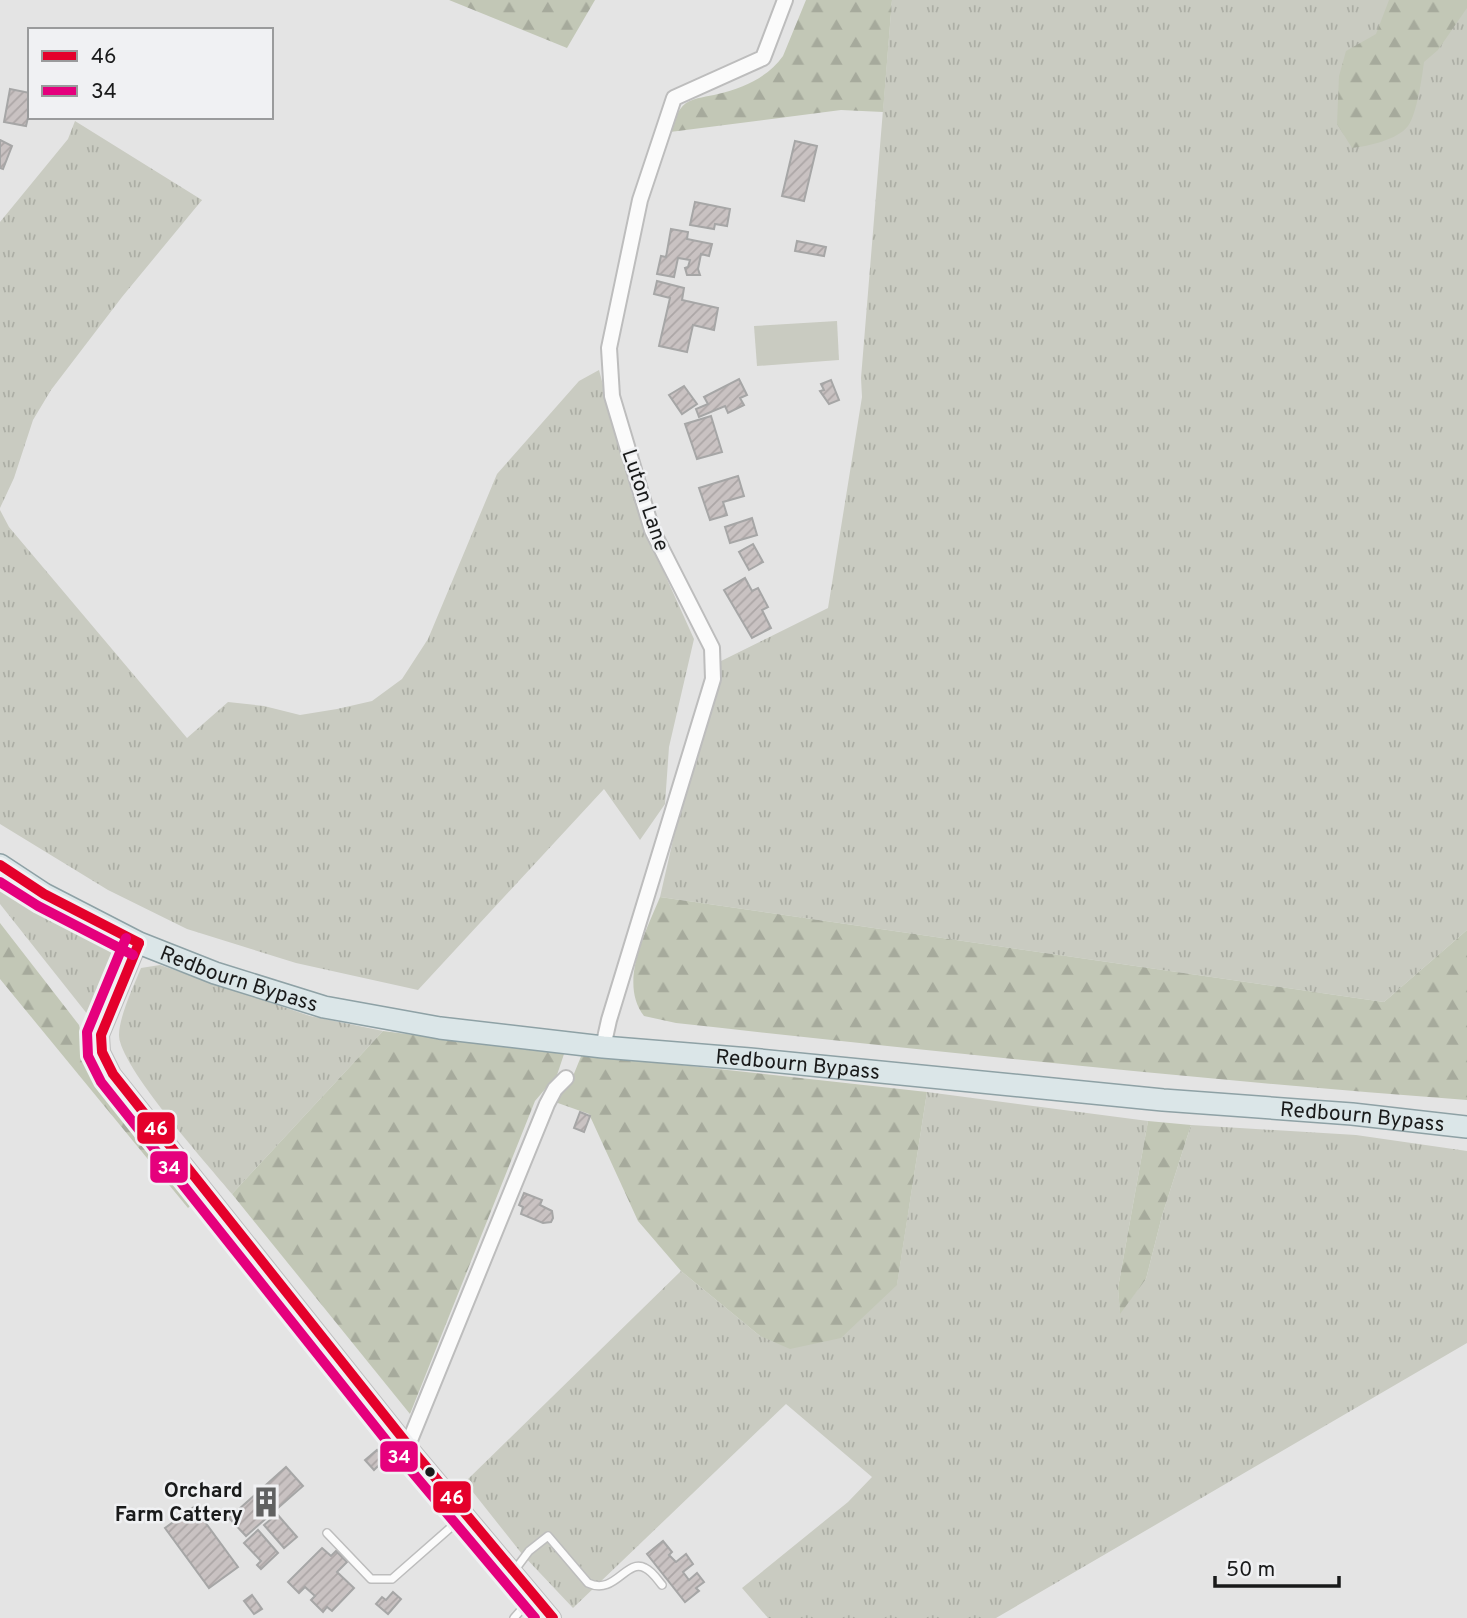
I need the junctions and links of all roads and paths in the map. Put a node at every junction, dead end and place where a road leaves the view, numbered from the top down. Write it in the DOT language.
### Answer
graph roads {
  1 [pos="785,0"];
  2 [pos="0,865"];
  3 [pos="139,943"];
  4 [pos="603,1047"];
  5 [pos="566,1078"];
  6 [pos="1467,1127"];
  7 [pos="408,1445"];
  8 [pos="466,1514"];
  9 [pos="327,1533"];
  10 [pos="514,1572"];
  11 [pos="662,1585"];
  12 [pos="534,1595"];
  13 [pos="514,1618"];
  14 [pos="553,1618"];
  1 -- 4 [label="street, Luton Lane"];
  2 -- 3 [label="main road, Redbourn Bypass"];
  3 -- 4 [label="main road, Redbourn Bypass"];
  3 -- 7 [label="street"];
  4 -- 6 [label="main road, Redbourn Bypass"];
  5 -- 7 [label="street"];
  7 -- 8 [label="street"];
  8 -- 9 [label="lane"];
  8 -- 10 [label="street"];
  10 -- 11 [label="lane"];
  10 -- 12 [label="street"];
  12 -- 13 [label="lane"];
  12 -- 14 [label="street"];
}
